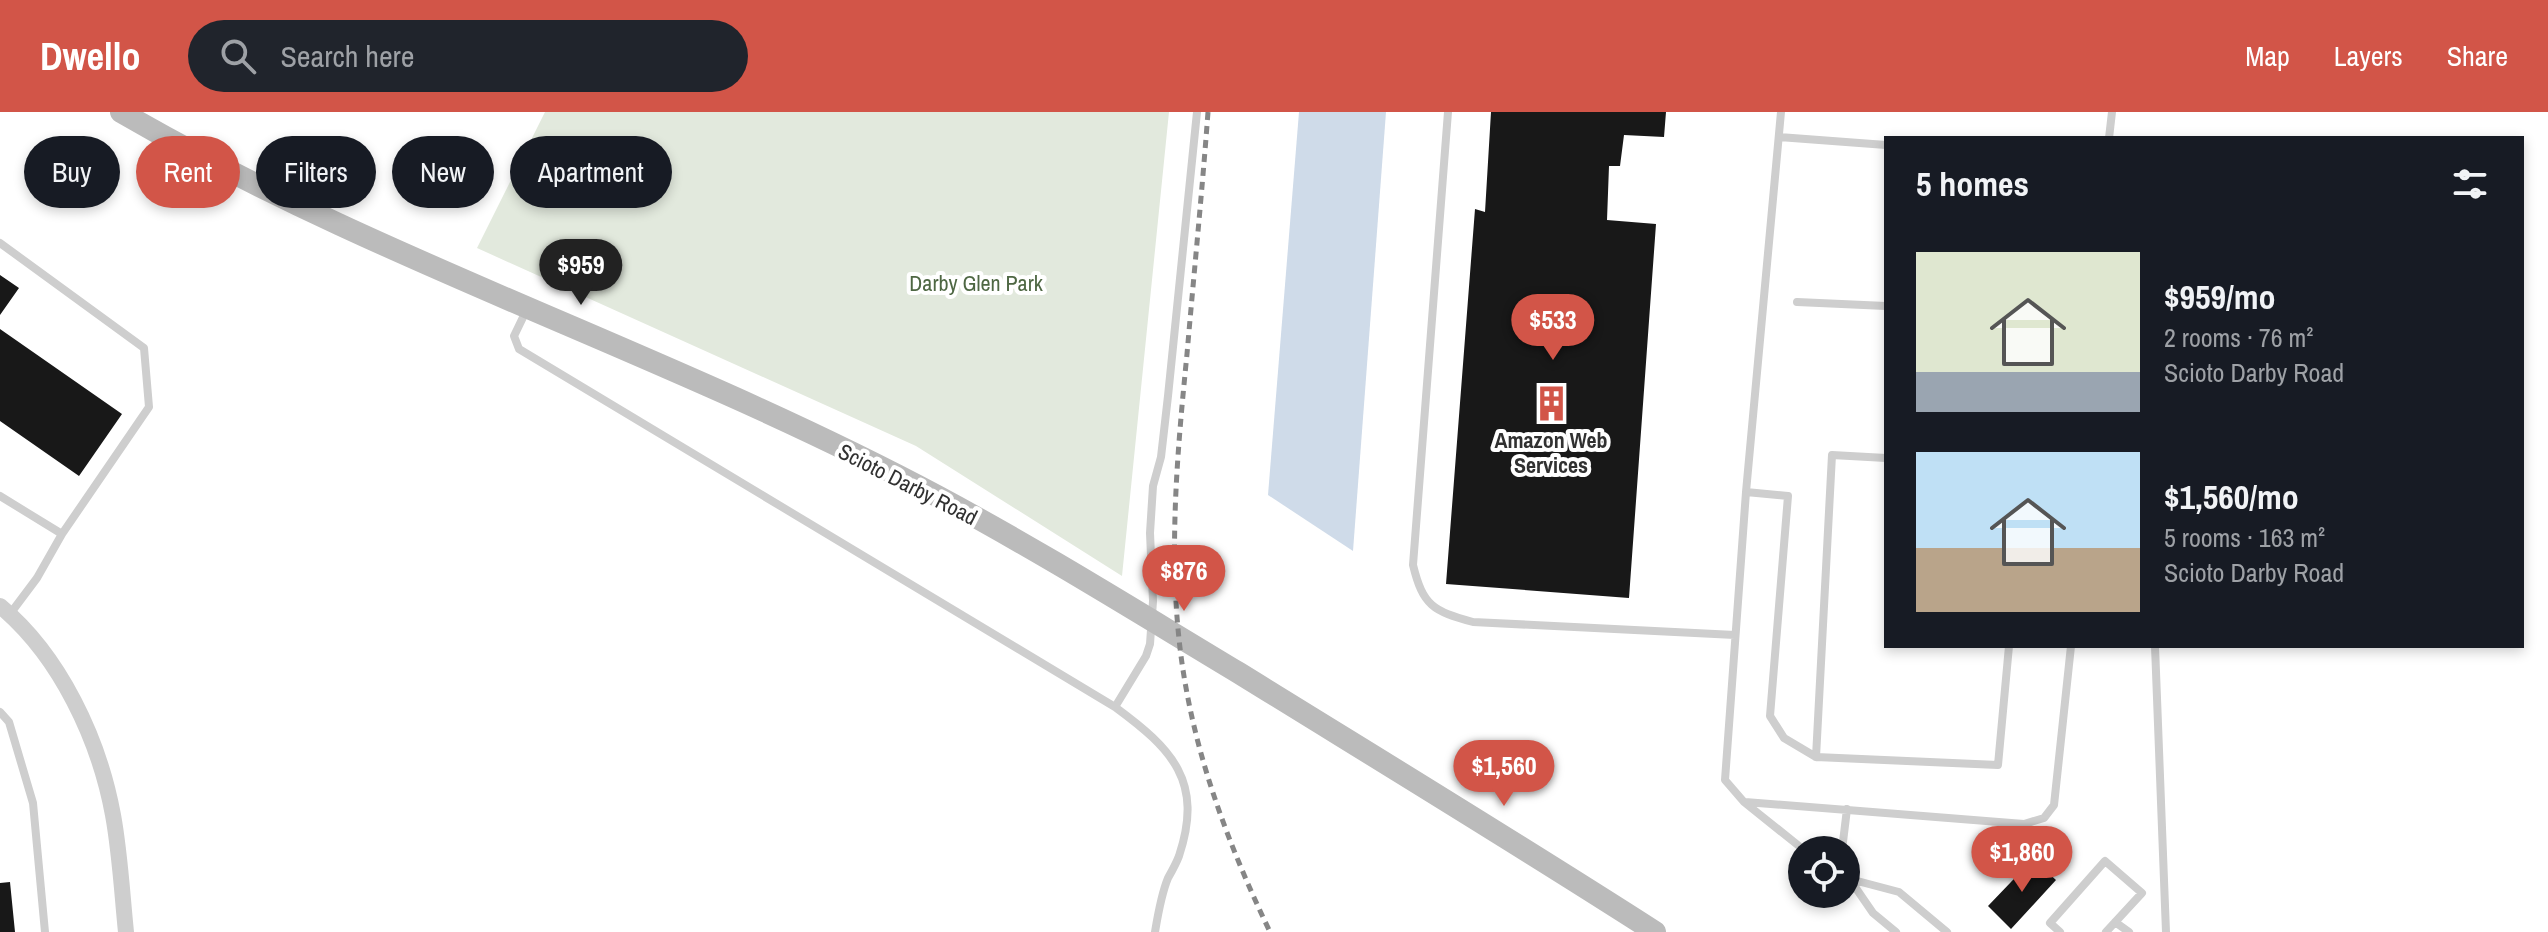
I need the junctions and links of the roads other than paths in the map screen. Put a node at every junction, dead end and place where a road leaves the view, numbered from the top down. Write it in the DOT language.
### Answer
graph roads {
  1 [pos="121,112"];
  2 [pos="1197,112"];
  3 [pos="1448,112"];
  4 [pos="1781,112"];
  5 [pos="2112,112"];
  6 [pos="2109,136"];
  7 [pos="1779,137"];
  8 [pos="1884,145"];
  9 [pos="0,243"];
  10 [pos="1797,302"];
  11 [pos="1884,306"];
  12 [pos="527,309"];
  13 [pos="1884,458"];
  14 [pos="1746,492"];
  15 [pos="0,496"];
  16 [pos="62,534"];
  17 [pos="5,610"];
  18 [pos="1735,635"];
  19 [pos="2009,648"];
  20 [pos="2071,648"];
  21 [pos="2155,648"];
  22 [pos="1115,707"];
  23 [pos="0,712"];
  24 [pos="1816,757"];
  25 [pos="1744,802"];
  26 [pos="1847,809"];
  27 [pos="1844,836"];
  28 [pos="1788,837"];
  29 [pos="1860,882"];
  30 [pos="1860,895"];
  31 [pos="2115,922"];
  32 [pos="45,932"];
  33 [pos="126,932"];
  34 [pos="1155,932"];
  35 [pos="1655,932"];
  36 [pos="1896,932"];
  37 [pos="1947,932"];
  38 [pos="2060,932"];
  39 [pos="2106,932"];
  40 [pos="2129,932"];
  41 [pos="2166,932"];
  1 -- 12 [label="main road, Scioto Darby Road"];
  2 -- 22 [label="lane"];
  3 -- 18 [label="lane"];
  4 -- 7 [label="lane"];
  5 -- 6 [label="lane"];
  7 -- 8 [label="lane"];
  7 -- 14 [label="lane"];
  9 -- 16 [label="lane"];
  10 -- 11 [label="lane"];
  12 -- 22 [label="lane"];
  12 -- 35 [label="main road, Scioto Darby Road"];
  13 -- 24 [label="lane"];
  14 -- 18 [label="lane"];
  14 -- 24 [label="lane"];
  15 -- 16 [label="lane"];
  16 -- 17 [label="lane"];
  17 -- 33 [label="street"];
  18 -- 25 [label="lane"];
  19 -- 24 [label="lane"];
  20 -- 26 [label="lane"];
  21 -- 41 [label="lane"];
  22 -- 34 [label="lane"];
  23 -- 32 [label="lane"];
  25 -- 26 [label="lane"];
  25 -- 28 [label="lane"];
  26 -- 27 [label="lane"];
  29 -- 37 [label="lane"];
  30 -- 36 [label="lane"];
  31 -- 38 [label="lane"];
  31 -- 39 [label="lane"];
  31 -- 40 [label="lane"];
}
